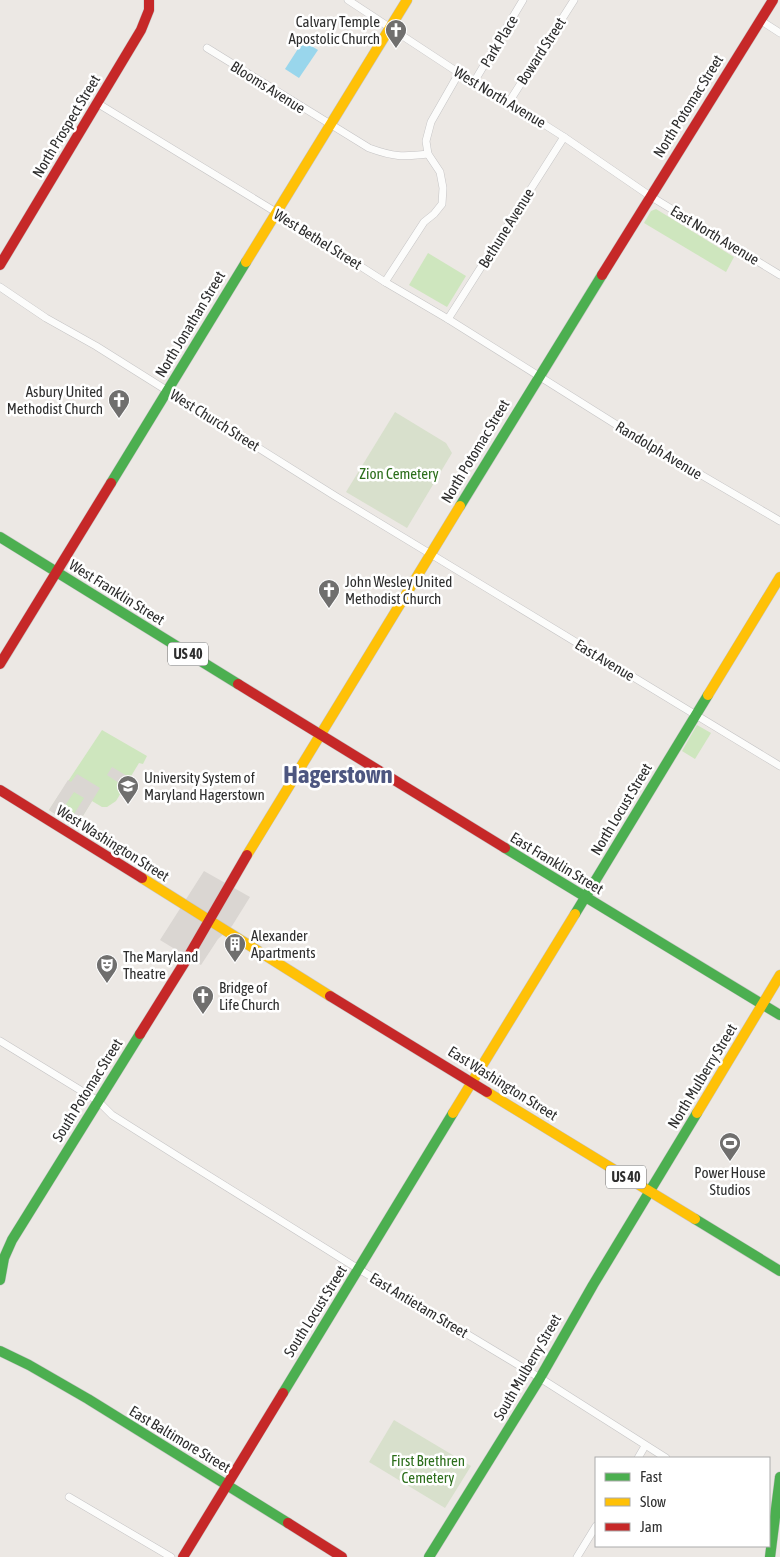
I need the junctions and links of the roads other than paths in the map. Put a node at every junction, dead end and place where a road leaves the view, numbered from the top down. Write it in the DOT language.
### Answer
graph roads {
  1 [pos="149,0"];
  2 [pos="348,0"];
  3 [pos="407,0"];
  4 [pos="523,0"];
  5 [pos="574,0"];
  6 [pos="772,0"];
  7 [pos="760,20"];
  8 [pos="390,27"];
  9 [pos="780,33"];
  10 [pos="207,48"];
  11 [pos="459,73"];
  12 [pos="474,82"];
  13 [pos="509,102"];
  14 [pos="97,103"];
  15 [pos="329,125"];
  16 [pos="564,137"];
  17 [pos="428,154"];
  18 [pos="650,196"];
  19 [pos="276,212"];
  20 [pos="0,264"];
  21 [pos="780,275"];
  22 [pos="385,282"];
  23 [pos="0,286"];
  24 [pos="448,319"];
  25 [pos="539,376"];
  26 [pos="168,390"];
  27 [pos="780,522"];
  28 [pos="0,538"];
  29 [pos="430,554"];
  30 [pos="56,572"];
  31 [pos="780,577"];
  32 [pos="0,664"];
  33 [pos="695,715"];
  34 [pos="320,735"];
  35 [pos="780,766"];
  36 [pos="0,790"];
  37 [pos="584,897"];
  38 [pos="210,921"];
  39 [pos="780,976"];
  40 [pos="762,1004"];
  41 [pos="780,1015"];
  42 [pos="0,1041"];
  43 [pos="472,1082"];
  44 [pos="98,1101"];
  45 [pos="649,1192"];
  46 [pos="358,1269"];
  47 [pos="780,1271"];
  48 [pos="0,1280"];
  49 [pos="0,1351"];
  50 [pos="540,1378"];
  51 [pos="646,1446"];
  52 [pos="639,1457"];
  53 [pos="664,1457"];
  54 [pos="780,1477"];
  55 [pos="227,1484"];
  56 [pos="69,1497"];
  57 [pos="774,1526"];
  58 [pos="595,1528"];
  59 [pos="171,1557"];
  60 [pos="183,1557"];
  61 [pos="342,1557"];
  62 [pos="429,1557"];
  63 [pos="577,1557"];
  64 [pos="770,1557"];
  1 -- 14 [label="main road, North Prospect Street"];
  2 -- 8 [label="street, West North Avenue"];
  3 -- 8 [label="main road, North Jonathan Street"];
  4 -- 12 [label="street, Park Place"];
  5 -- 13 [label="street, Boward Street"];
  6 -- 7 [label="main road, North Potomac Street"];
  7 -- 9 [label="street"];
  7 -- 18 [label="main road, North Potomac Street"];
  8 -- 11 [label="street, West North Avenue"];
  8 -- 15 [label="main road, North Jonathan Street"];
  10 -- 15 [label="street, Blooms Avenue"];
  11 -- 12 [label="street, West North Avenue"];
  11 -- 17 [label="street"];
  12 -- 13 [label="street, West North Avenue"];
  13 -- 16 [label="street, West North Avenue"];
  14 -- 19 [label="street, West Bethel Street"];
  14 -- 20 [label="main road, North Prospect Street"];
  15 -- 17 [label="street, Blooms Avenue"];
  15 -- 19 [label="main road, North Jonathan Street"];
  16 -- 18 [label="street, West North Avenue"];
  16 -- 24 [label="street, Bethune Avenue"];
  17 -- 22 [label="street"];
  18 -- 21 [label="street, East North Avenue"];
  18 -- 25 [label="main road, North Potomac Street"];
  19 -- 22 [label="street, West Bethel Street"];
  19 -- 26 [label="main road, North Jonathan Street"];
  22 -- 24 [label="street, West Bethel Street"];
  23 -- 26 [label="street, West Church Street"];
  24 -- 25 [label="street, West Bethel Street"];
  25 -- 27 [label="street, Randolph Avenue"];
  25 -- 29 [label="main road, North Potomac Street"];
  26 -- 29 [label="street, West Church Street"];
  26 -- 30 [label="main road, North Jonathan Street"];
  28 -- 30 [label="main road, West Franklin Street / US 40"];
  29 -- 33 [label="street, East Avenue"];
  29 -- 34 [label="main road, North Potomac Street"];
  30 -- 32 [label="main road, North Jonathan Street"];
  30 -- 34 [label="main road, West Franklin Street / US 40"];
  31 -- 33 [label="main road, North Locust Street"];
  33 -- 35 [label="street, East Avenue"];
  33 -- 37 [label="main road, North Locust Street"];
  34 -- 37 [label="main road, East Franklin Street / US 40"];
  34 -- 38 [label="main road, North Potomac Street"];
  36 -- 38 [label="main road, West Washington Street / US 40"];
  37 -- 40 [label="main road, East Franklin Street / US 40"];
  37 -- 43 [label="main road, North Locust Street"];
  38 -- 43 [label="main road, East Washington Street / US 40"];
  38 -- 44 [label="main road, South Potomac Street"];
  39 -- 40 [label="main road, North Mulberry Street"];
  40 -- 41 [label="main road, East Franklin Street / US 40"];
  40 -- 45 [label="main road, North Mulberry Street"];
  42 -- 44 [label="street, East Antietam Street"];
  43 -- 45 [label="main road, East Washington Street / US 40"];
  43 -- 46 [label="main road, South Locust Street"];
  44 -- 46 [label="street, East Antietam Street"];
  44 -- 48 [label="main road, South Potomac Street"];
  45 -- 47 [label="main road, East Washington Street / US 40"];
  45 -- 50 [label="main road, South Mulberry Street"];
  46 -- 50 [label="street, East Antietam Street"];
  46 -- 55 [label="main road, South Locust Street"];
  49 -- 55 [label="main road, East Baltimore Street"];
  50 -- 51 [label="street, East Antietam Street"];
  50 -- 62 [label="main road, South Mulberry Street"];
  51 -- 52 [label="street"];
  51 -- 53 [label="street, East Antietam Street"];
  54 -- 57 [label="main road"];
  55 -- 60 [label="main road, South Locust Street"];
  55 -- 61 [label="main road, East Baltimore Street"];
  56 -- 59 [label="street"];
  57 -- 64 [label="main road"];
  58 -- 63 [label="street"];
}
